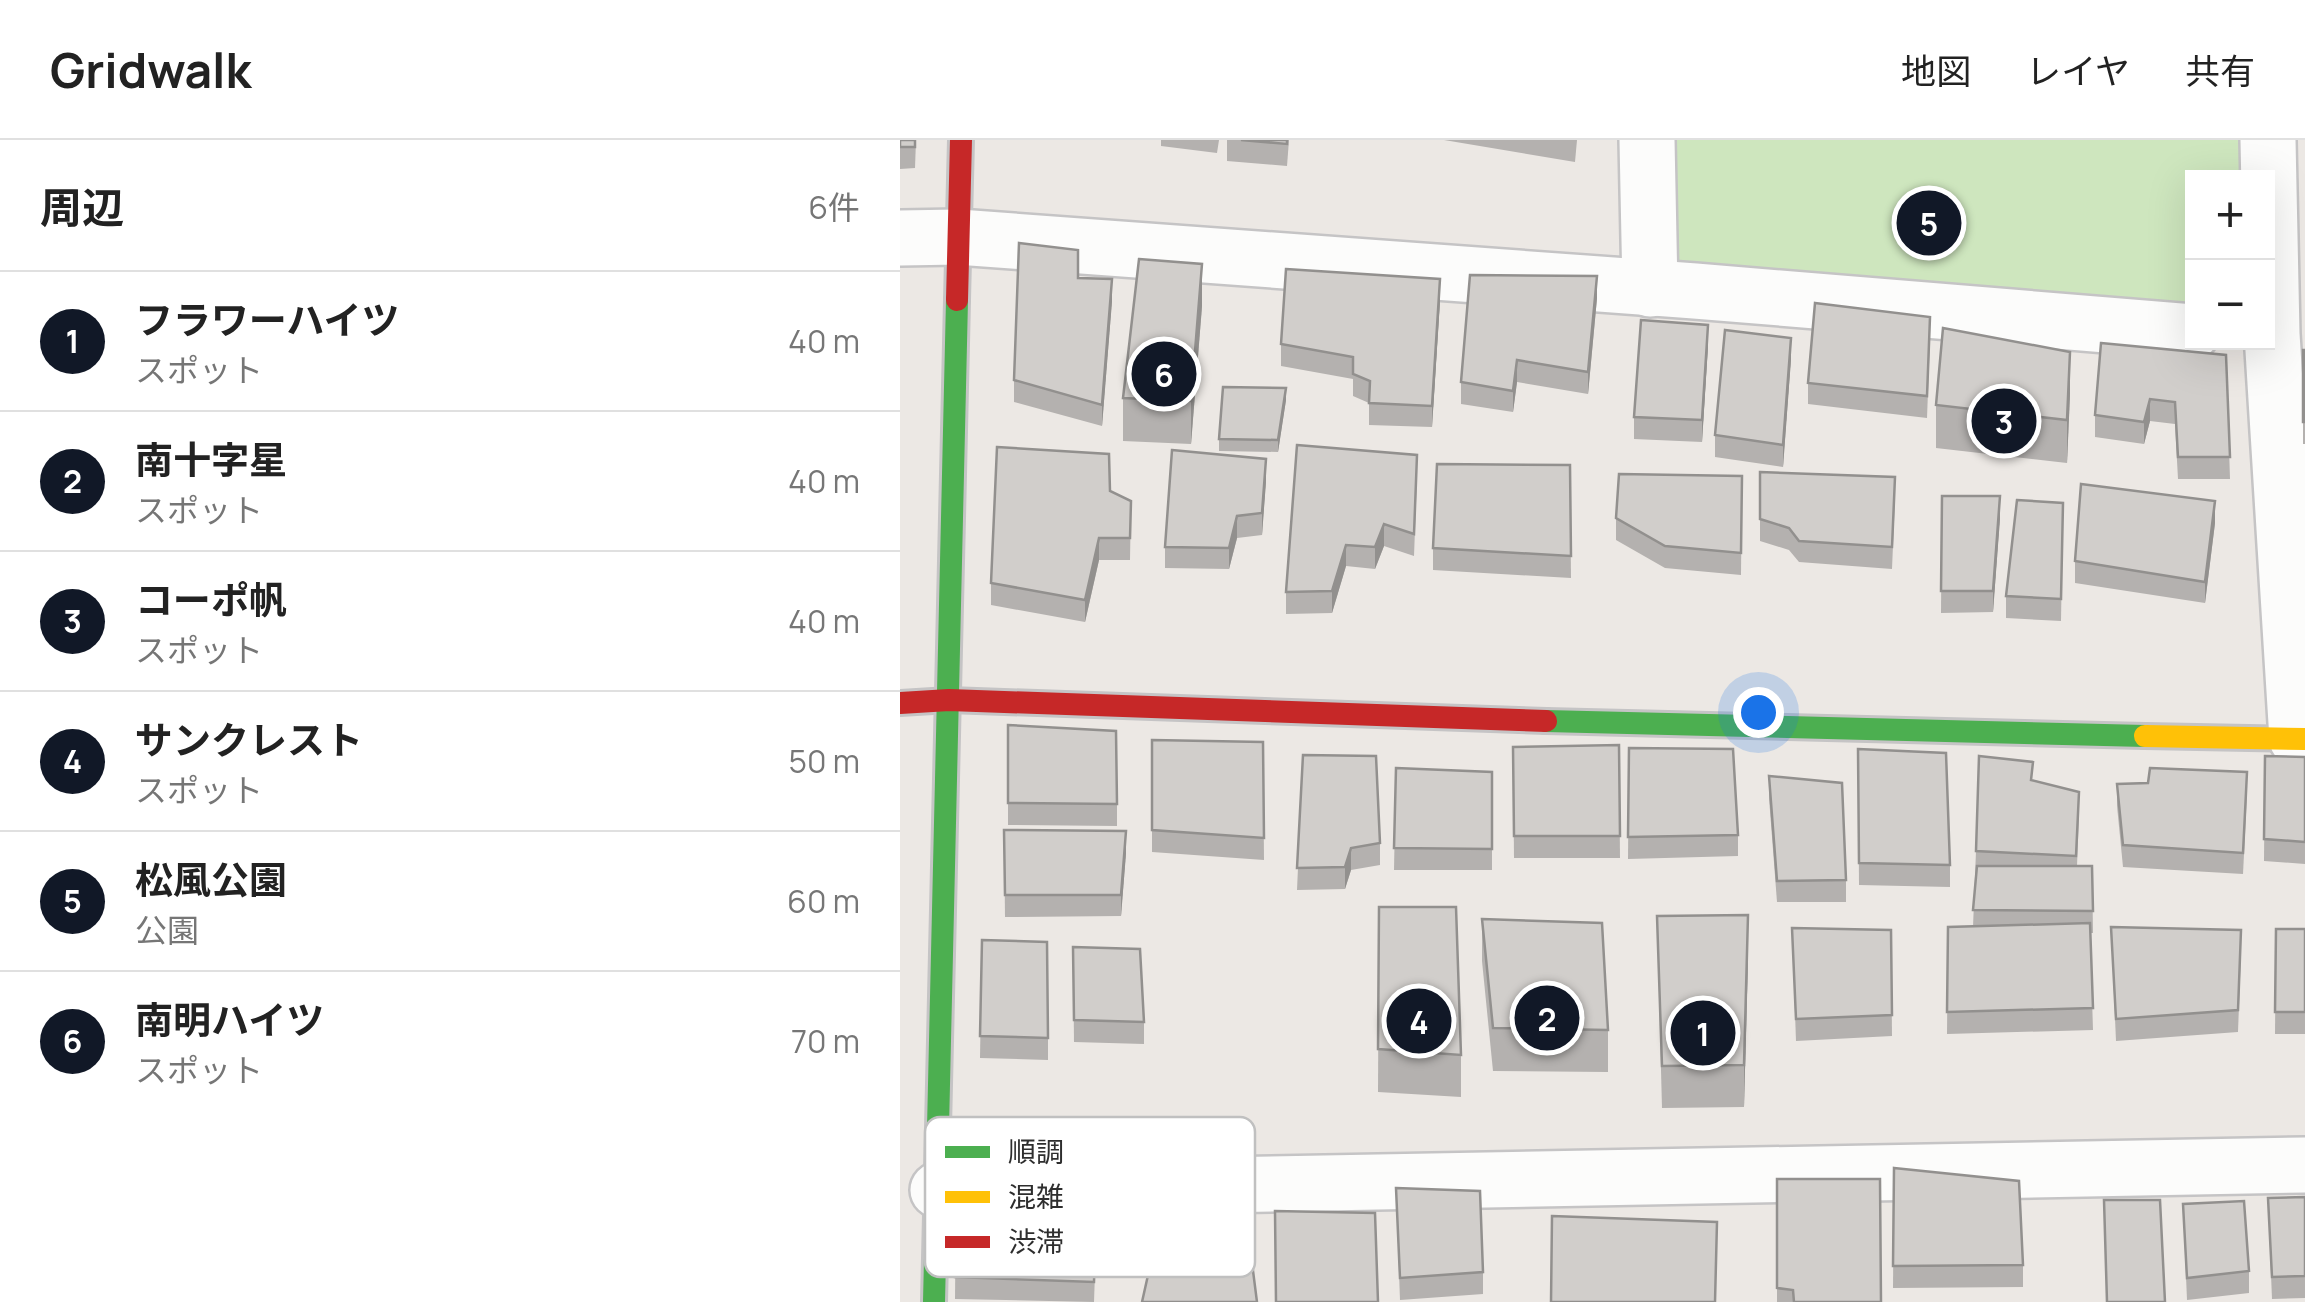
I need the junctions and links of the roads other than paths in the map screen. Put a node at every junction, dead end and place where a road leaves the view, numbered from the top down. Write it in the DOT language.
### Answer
graph roads {
  1 [pos="961,140"];
  2 [pos="1647,140"];
  3 [pos="2268,140"];
  4 [pos="958,237"];
  5 [pos="900,238"];
  6 [pos="1650,288"];
  7 [pos="2185,331"];
  8 [pos="2282,333"];
  9 [pos="949,700"];
  10 [pos="900,703"];
  11 [pos="2301,739"];
  12 [pos="940,1117"];
  13 [pos="2305,1165"];
  14 [pos="1255,1184"];
  15 [pos="935,1277"];
  16 [pos="934,1302"];
  1 -- 4 [label="street"];
  2 -- 6 [label="street"];
  3 -- 8 [label="street"];
  4 -- 5 [label="street"];
  4 -- 6 [label="street"];
  4 -- 9 [label="street"];
  6 -- 7 [label="street"];
  8 -- 11 [label="street"];
  9 -- 10 [label="street"];
  9 -- 11 [label="street"];
  9 -- 12 [label="street"];
  13 -- 14 [label="street"];
  15 -- 16 [label="street"];
}
